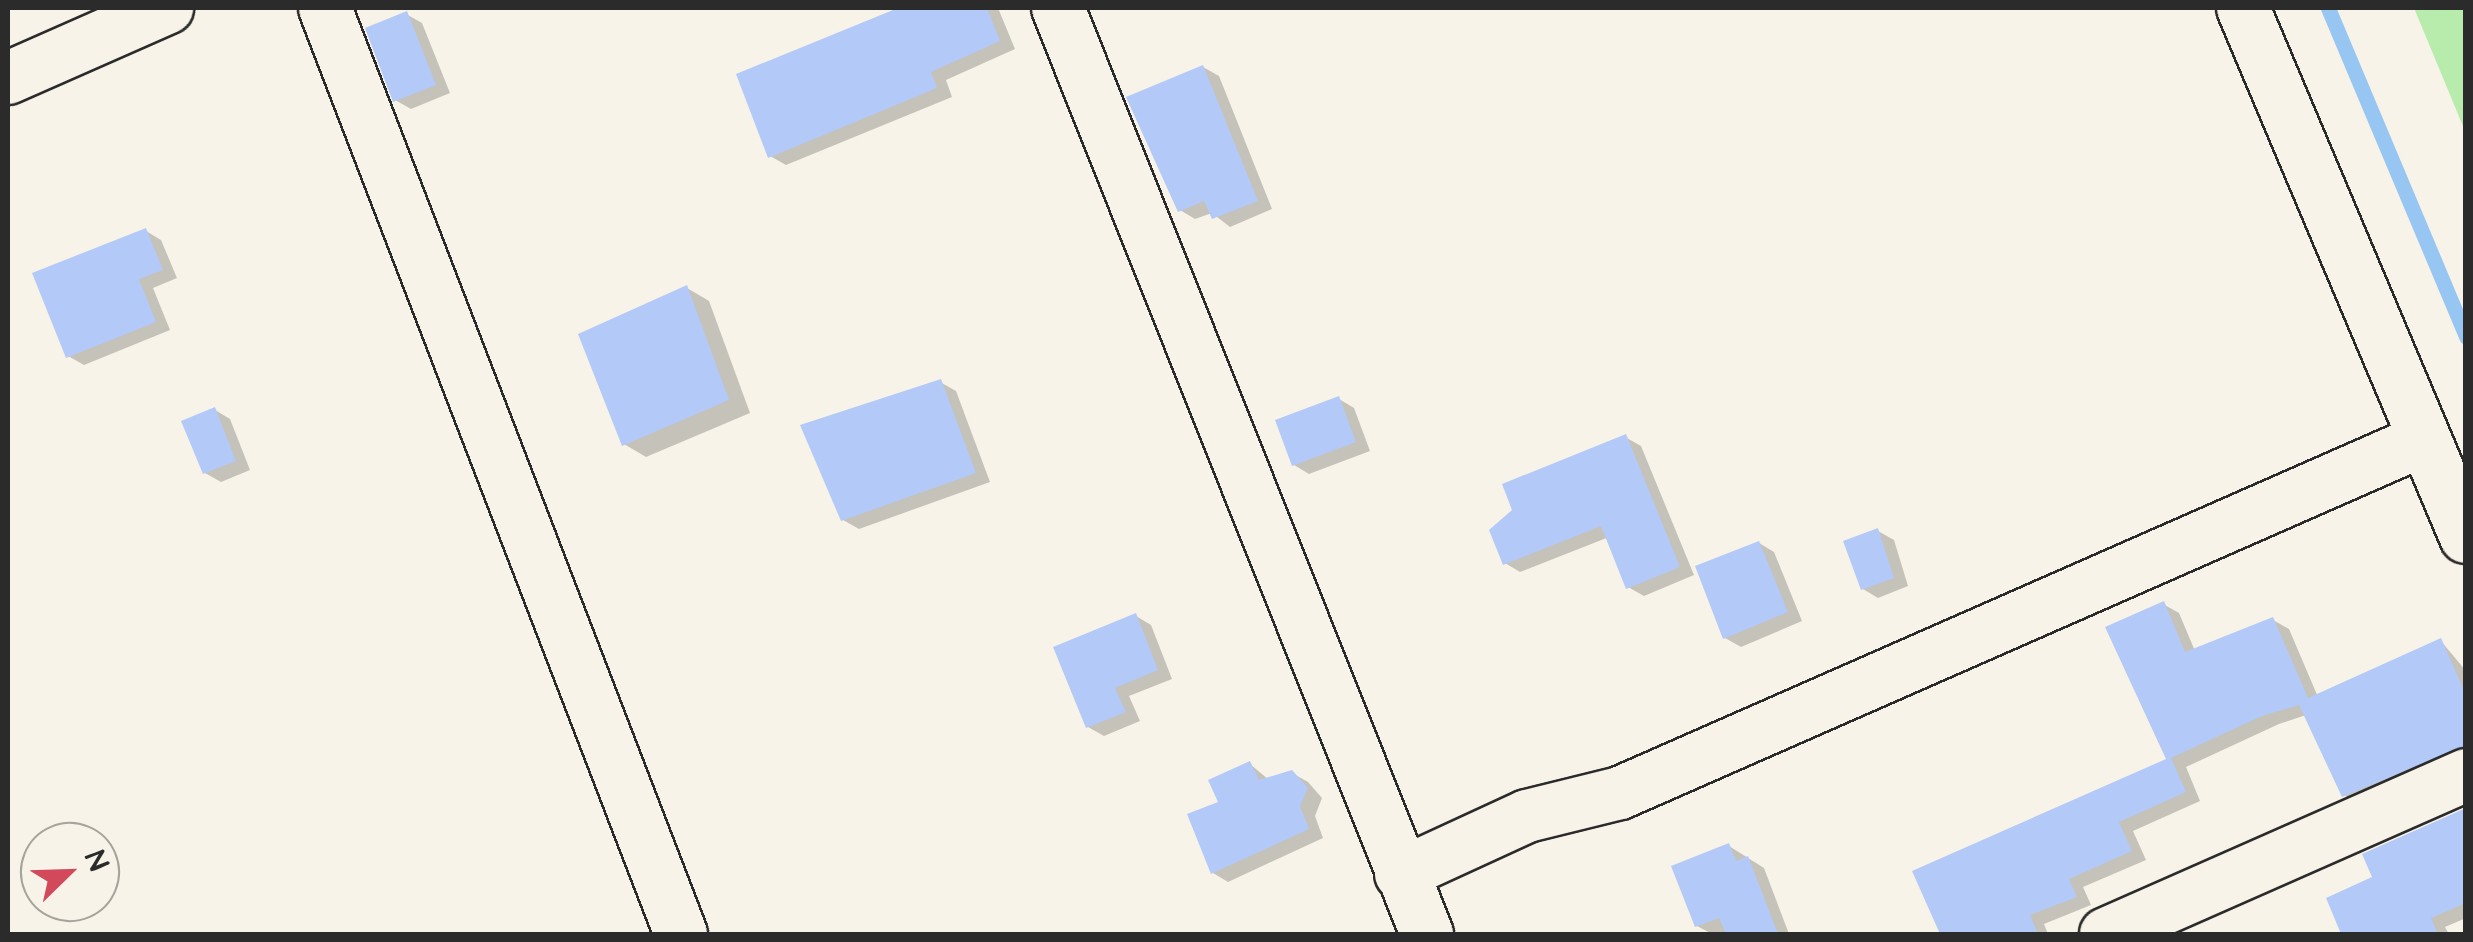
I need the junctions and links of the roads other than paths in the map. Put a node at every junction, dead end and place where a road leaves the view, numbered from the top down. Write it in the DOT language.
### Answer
graph roads {
  1 [pos="166,8"];
  2 [pos="325,8"];
  3 [pos="1058,8"];
  4 [pos="2243,8"];
  5 [pos="8,78"];
  6 [pos="2423,440"];
  7 [pos="2466,536"];
  8 [pos="2466,775"];
  9 [pos="1401,874"];
  10 [pos="681,934"];
  11 [pos="1427,934"];
  12 [pos="2106,934"];
  1 -- 5 [label="street"];
  2 -- 10 [label="street"];
  3 -- 9 [label="street"];
  4 -- 6 [label="street"];
  6 -- 7 [label="street"];
  6 -- 9 [label="street"];
  8 -- 12 [label="street"];
  9 -- 11 [label="street"];
}
